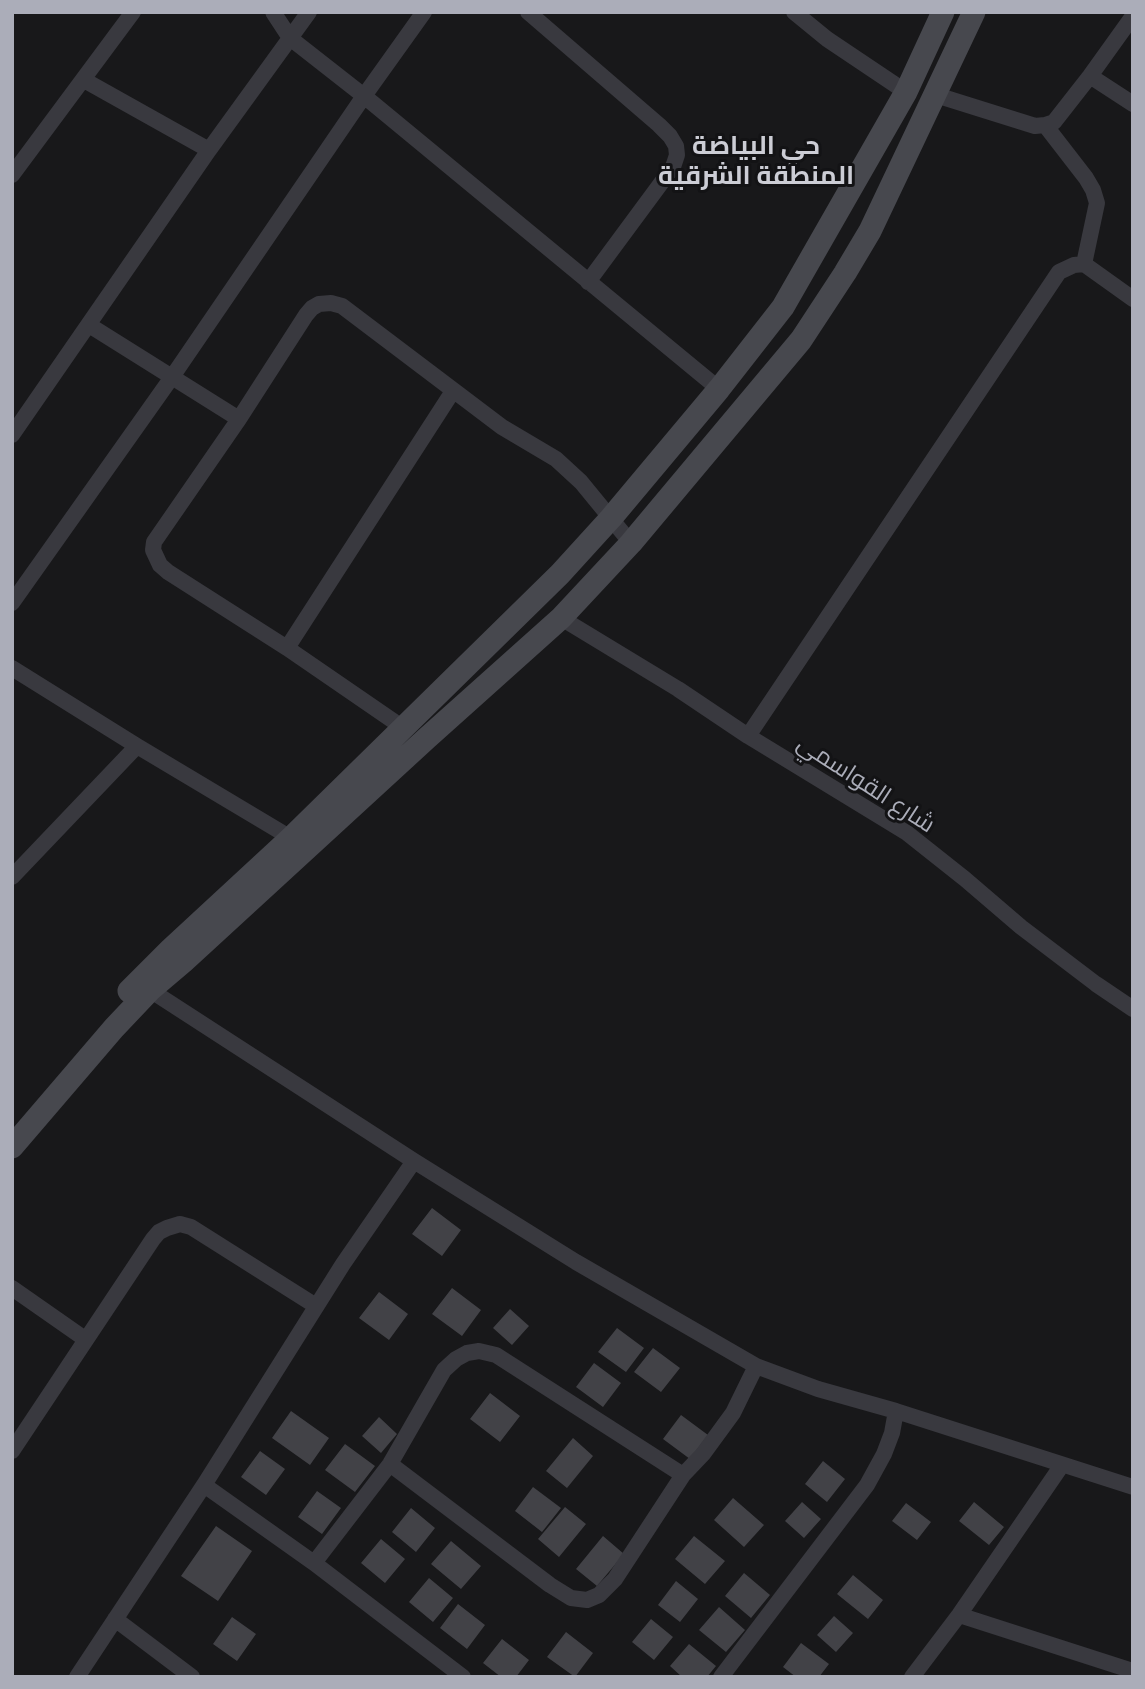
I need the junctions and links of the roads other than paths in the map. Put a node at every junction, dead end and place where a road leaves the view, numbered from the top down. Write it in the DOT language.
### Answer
graph roads {
  1 [pos="133,12"];
  2 [pos="273,12"];
  3 [pos="309,12"];
  4 [pos="424,12"];
  5 [pos="527,12"];
  6 [pos="793,12"];
  7 [pos="943,12"];
  8 [pos="975,12"];
  9 [pos="1133,16"];
  10 [pos="290,38"];
  11 [pos="1090,76"];
  12 [pos="84,80"];
  13 [pos="906,92"];
  14 [pos="936,95"];
  15 [pos="364,96"];
  16 [pos="1133,104"];
  17 [pos="1045,125"];
  18 [pos="209,150"];
  19 [pos="12,175"];
  20 [pos="1084,264"];
  21 [pos="588,282"];
  22 [pos="1133,299"];
  23 [pos="89,325"];
  24 [pos="172,377"];
  25 [pos="719,389"];
  26 [pos="453,391"];
  27 [pos="239,419"];
  28 [pos="12,435"];
  29 [pos="611,518"];
  30 [pos="631,543"];
  31 [pos="12,603"];
  32 [pos="561,618"];
  33 [pos="287,648"];
  34 [pos="12,668"];
  35 [pos="446,685"];
  36 [pos="464,704"];
  37 [pos="402,727"];
  38 [pos="748,736"];
  39 [pos="136,746"];
  40 [pos="291,838"];
  41 [pos="16,867"];
  42 [pos="142,987"];
  43 [pos="1133,1009"];
  44 [pos="12,1135"];
  45 [pos="12,1147"];
  46 [pos="414,1161"];
  47 [pos="12,1288"];
  48 [pos="316,1307"];
  49 [pos="85,1339"];
  50 [pos="756,1366"];
  51 [pos="896,1411"];
  52 [pos="12,1451"];
  53 [pos="390,1464"];
  54 [pos="1062,1465"];
  55 [pos="683,1475"];
  56 [pos="204,1485"];
  57 [pos="1133,1487"];
  58 [pos="314,1563"];
  59 [pos="959,1615"];
  60 [pos="115,1619"];
  61 [pos="1130,1672"];
  62 [pos="77,1677"];
  63 [pos="192,1677"];
  64 [pos="463,1677"];
  65 [pos="722,1677"];
  66 [pos="912,1677"];
  1 -- 12 [label="street"];
  2 -- 10 [label="street"];
  3 -- 10 [label="street"];
  4 -- 15 [label="street"];
  5 -- 21 [label="street"];
  6 -- 13 [label="street"];
  7 -- 13 [label="main road"];
  8 -- 14 [label="main road"];
  9 -- 11 [label="street"];
  10 -- 15 [label="street"];
  10 -- 18 [label="street"];
  11 -- 16 [label="street"];
  11 -- 17 [label="street"];
  12 -- 18 [label="street"];
  12 -- 19 [label="street"];
  13 -- 25 [label="main road"];
  14 -- 17 [label="street"];
  14 -- 30 [label="main road"];
  15 -- 21 [label="street"];
  15 -- 24 [label="street"];
  17 -- 20 [label="street"];
  18 -- 23 [label="street"];
  20 -- 22 [label="street"];
  20 -- 38 [label="street"];
  21 -- 25 [label="street"];
  23 -- 24 [label="street"];
  23 -- 28 [label="street"];
  24 -- 27 [label="street"];
  24 -- 31 [label="street"];
  25 -- 29 [label="main road"];
  26 -- 27 [label="street"];
  26 -- 29 [label="street"];
  26 -- 33 [label="street"];
  27 -- 33 [label="street"];
  29 -- 30 [label="street"];
  29 -- 35 [label="main road"];
  30 -- 32 [label="main road"];
  32 -- 36 [label="main road"];
  32 -- 38 [label="street, شارع القواسمي"];
  33 -- 37 [label="street"];
  34 -- 39 [label="street"];
  35 -- 36 [label="main road"];
  35 -- 37 [label="main road"];
  36 -- 42 [label="main road"];
  37 -- 40 [label="main road"];
  38 -- 43 [label="street, شارع القواسمي"];
  39 -- 40 [label="street"];
  39 -- 41 [label="street"];
  40 -- 42 [label="main road"];
  42 -- 44 [label="main road"];
  42 -- 45 [label="main road"];
  42 -- 46 [label="street"];
  46 -- 48 [label="street"];
  46 -- 50 [label="street"];
  47 -- 49 [label="street"];
  48 -- 49 [label="street"];
  48 -- 56 [label="street"];
  49 -- 52 [label="street"];
  50 -- 51 [label="street"];
  50 -- 55 [label="street"];
  51 -- 54 [label="street"];
  51 -- 65 [label="street"];
  53 -- 55 [label="street"];
  53 -- 55 [label="street"];
  53 -- 58 [label="street"];
  54 -- 57 [label="street"];
  54 -- 59 [label="street"];
  56 -- 58 [label="street"];
  56 -- 60 [label="street"];
  58 -- 64 [label="street"];
  59 -- 61 [label="street"];
  59 -- 66 [label="street"];
  60 -- 62 [label="street"];
  60 -- 63 [label="street"];
}
